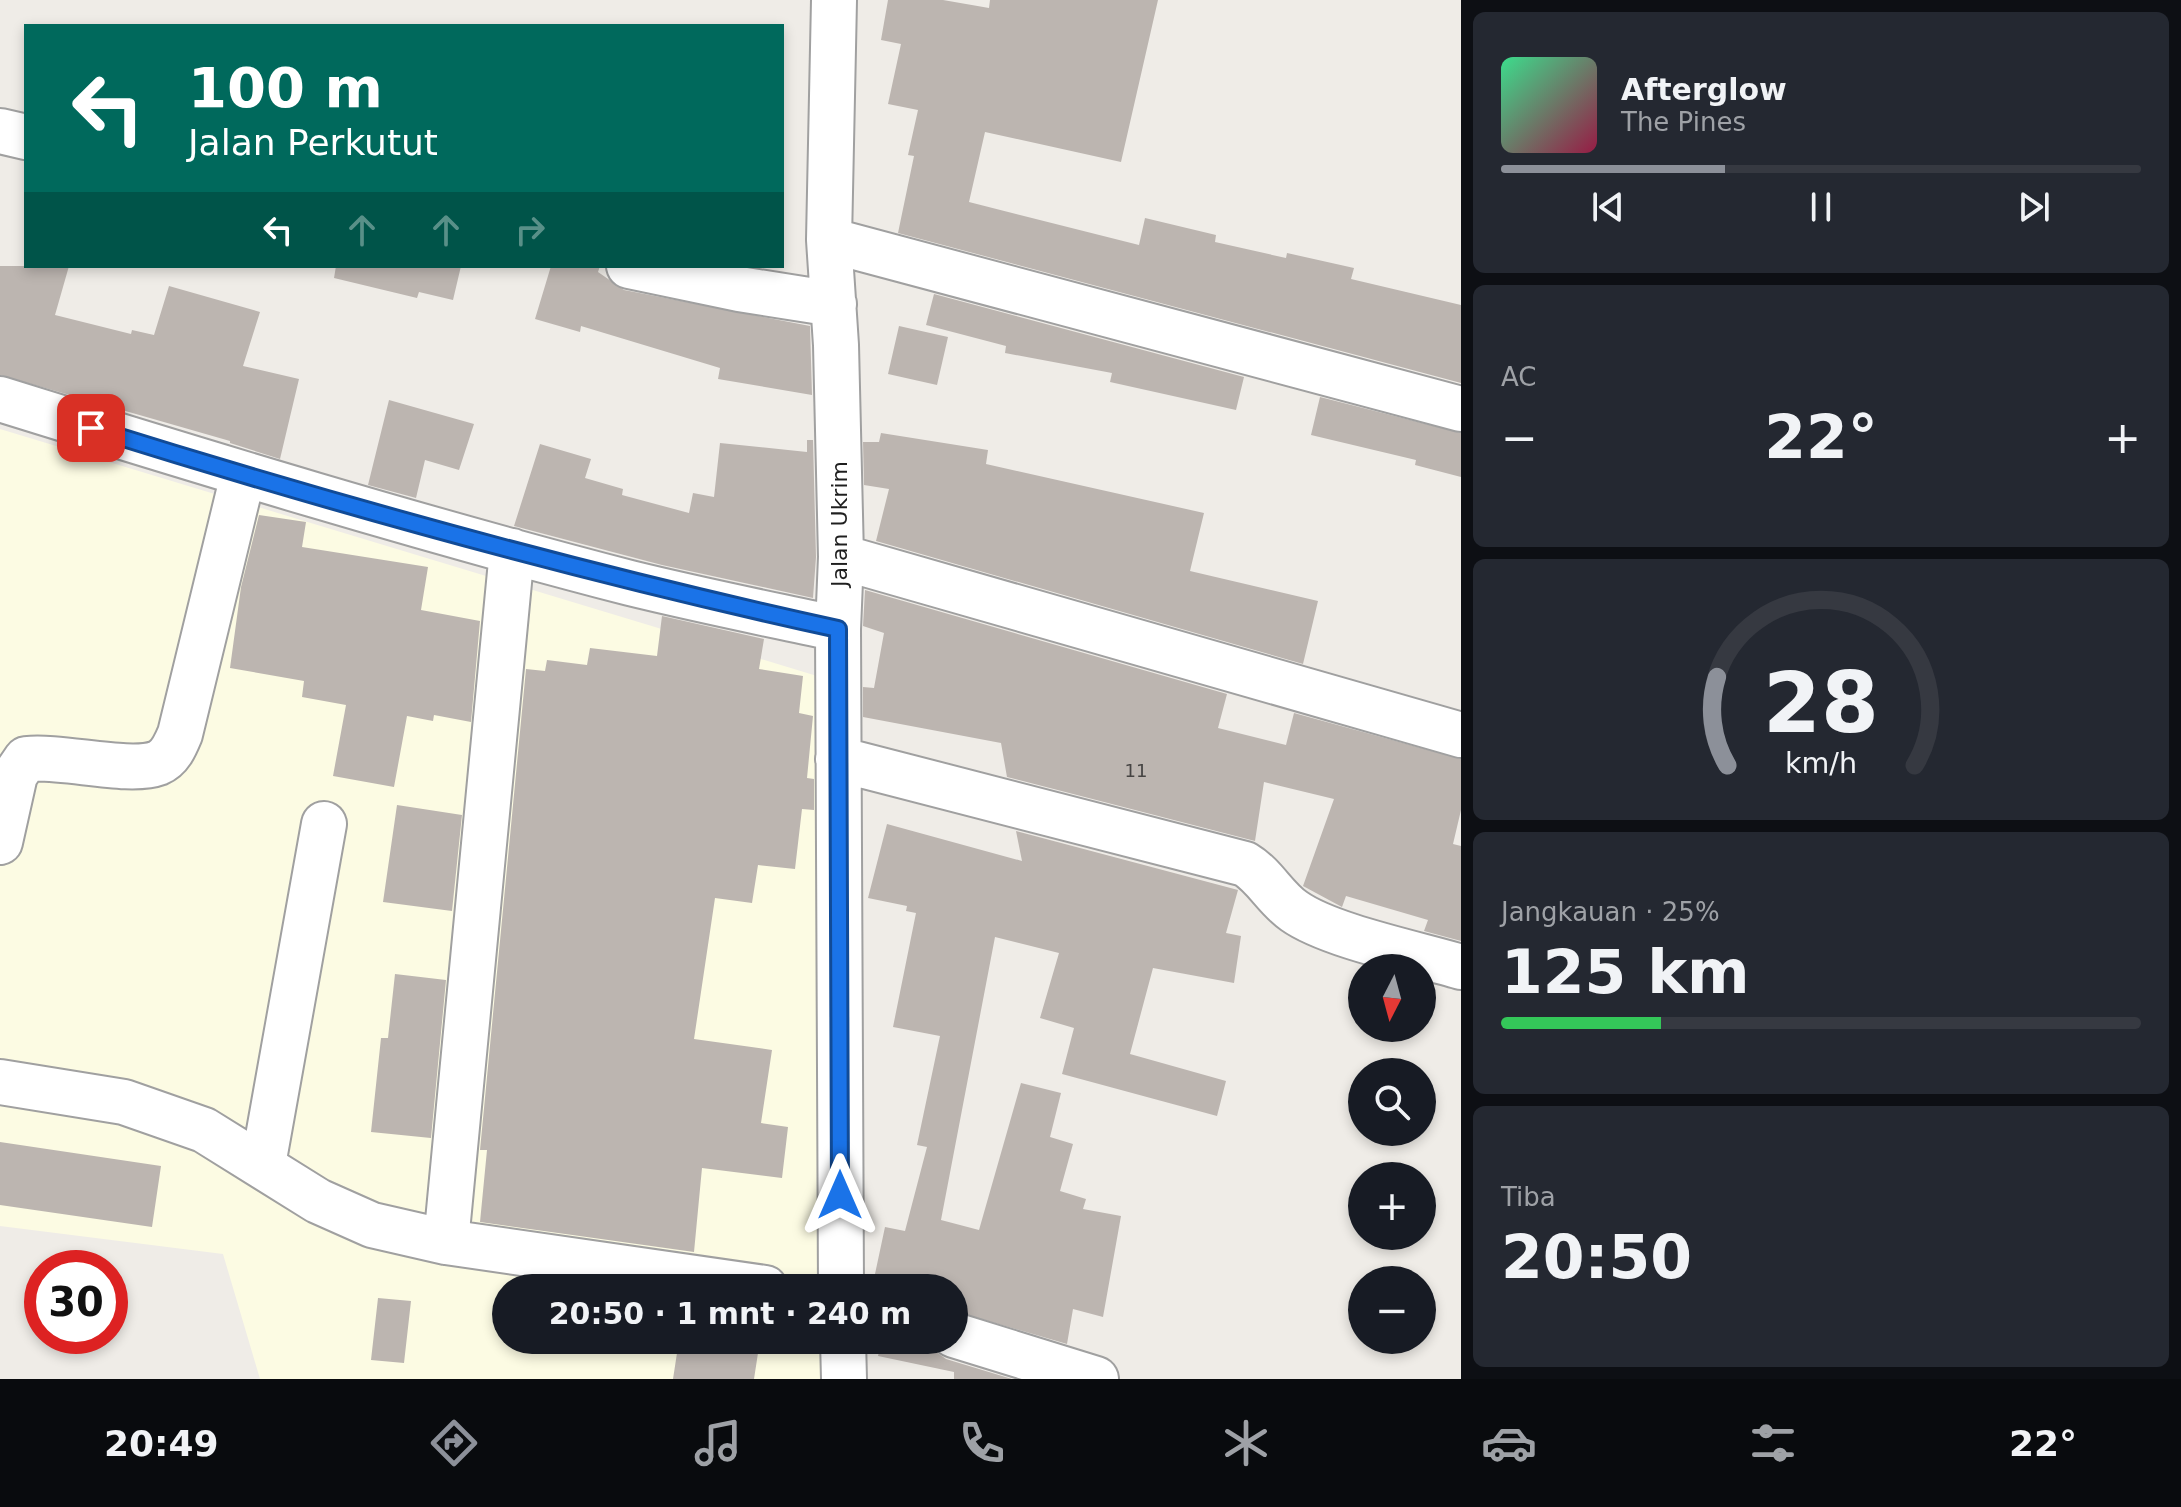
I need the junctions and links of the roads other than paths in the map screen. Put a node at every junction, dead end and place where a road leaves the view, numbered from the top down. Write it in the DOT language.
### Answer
graph roads {
  1 [pos="834,0"];
  2 [pos="0,131"];
  3 [pos="24,137"];
  4 [pos="829,240"];
  5 [pos="639,268"];
  6 [pos="834,304"];
  7 [pos="0,399"];
  8 [pos="1461,409"];
  9 [pos="243,475"];
  10 [pos="512,551"];
  11 [pos="841,557"];
  12 [pos="838,629"];
  13 [pos="1461,735"];
  14 [pos="838,759"];
  15 [pos="324,824"];
  16 [pos="0,842"];
  17 [pos="1461,967"];
  18 [pos="0,1082"];
  19 [pos="263,1165"];
  20 [pos="446,1242"];
  21 [pos="668,1274"];
  22 [pos="841,1274"];
  23 [pos="968,1339"];
  24 [pos="843,1354"];
  25 [pos="844,1379"];
  26 [pos="1096,1379"];
  1 -- 4 [label="street, Jalan Ukrim"];
  2 -- 3 [label="street"];
  4 -- 6 [label="street, Jalan Ukrim"];
  4 -- 8 [label="street"];
  5 -- 6 [label="street"];
  6 -- 11 [label="street, Jalan Ukrim"];
  7 -- 9 [label="street"];
  9 -- 10 [label="street"];
  9 -- 16 [label="street"];
  10 -- 12 [label="street"];
  10 -- 20 [label="street"];
  11 -- 12 [label="street, Jalan Ukrim"];
  11 -- 13 [label="street"];
  12 -- 14 [label="street, Jalan Ukrim"];
  14 -- 17 [label="street"];
  14 -- 22 [label="street, Jalan Ukrim"];
  15 -- 19 [label="street"];
  18 -- 19 [label="street"];
  19 -- 20 [label="street"];
  20 -- 21 [label="street"];
  23 -- 26 [label="street"];
  24 -- 25 [label="street"];
}
